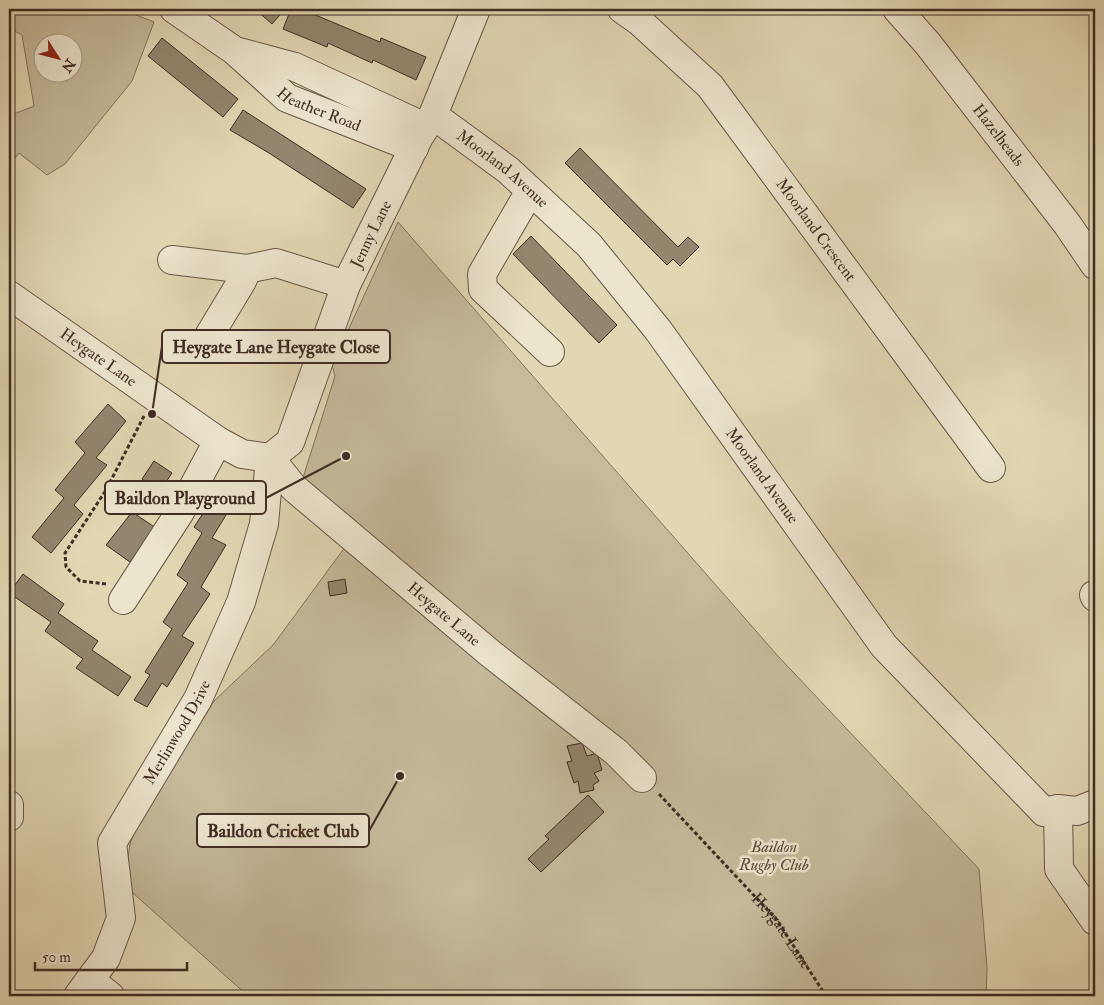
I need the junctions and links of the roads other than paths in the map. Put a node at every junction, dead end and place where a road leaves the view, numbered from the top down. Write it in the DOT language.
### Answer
graph roads {
  1 [pos="174,9"];
  2 [pos="476,9"];
  3 [pos="622,9"];
  4 [pos="897,9"];
  5 [pos="424,130"];
  6 [pos="530,190"];
  7 [pos="172,260"];
  8 [pos="1095,265"];
  9 [pos="247,269"];
  10 [pos="346,285"];
  11 [pos="9,296"];
  12 [pos="201,349"];
  13 [pos="550,352"];
  14 [pos="218,441"];
  15 [pos="270,458"];
  16 [pos="991,468"];
  17 [pos="129,591"];
  18 [pos="642,778"];
  19 [pos="1095,804"];
  20 [pos="9,805"];
  21 [pos="1058,810"];
  22 [pos="9,817"];
  23 [pos="1095,921"];
  24 [pos="93,991"];
  1 -- 5 [label="street, Heather Road"];
  2 -- 5 [label="street, Jenny Lane"];
  3 -- 16 [label="street, Moorland Crescent"];
  4 -- 8 [label="street, Hazelheads"];
  5 -- 6 [label="street, Moorland Avenue"];
  5 -- 10 [label="street, Jenny Lane"];
  6 -- 13 [label="street"];
  6 -- 21 [label="street, Moorland Avenue"];
  7 -- 9 [label="street"];
  9 -- 10 [label="street"];
  9 -- 12 [label="street"];
  10 -- 15 [label="street, Jenny Lane"];
  11 -- 14 [label="street, Heygate Lane"];
  14 -- 15 [label="street, Heygate Lane"];
  14 -- 17 [label="street"];
  15 -- 18 [label="street, Heygate Lane"];
  15 -- 24 [label="street, Merlinwood Drive"];
  19 -- 21 [label="street, Moorland Avenue"];
  20 -- 22 [label="street"];
  21 -- 23 [label="street"];
}
